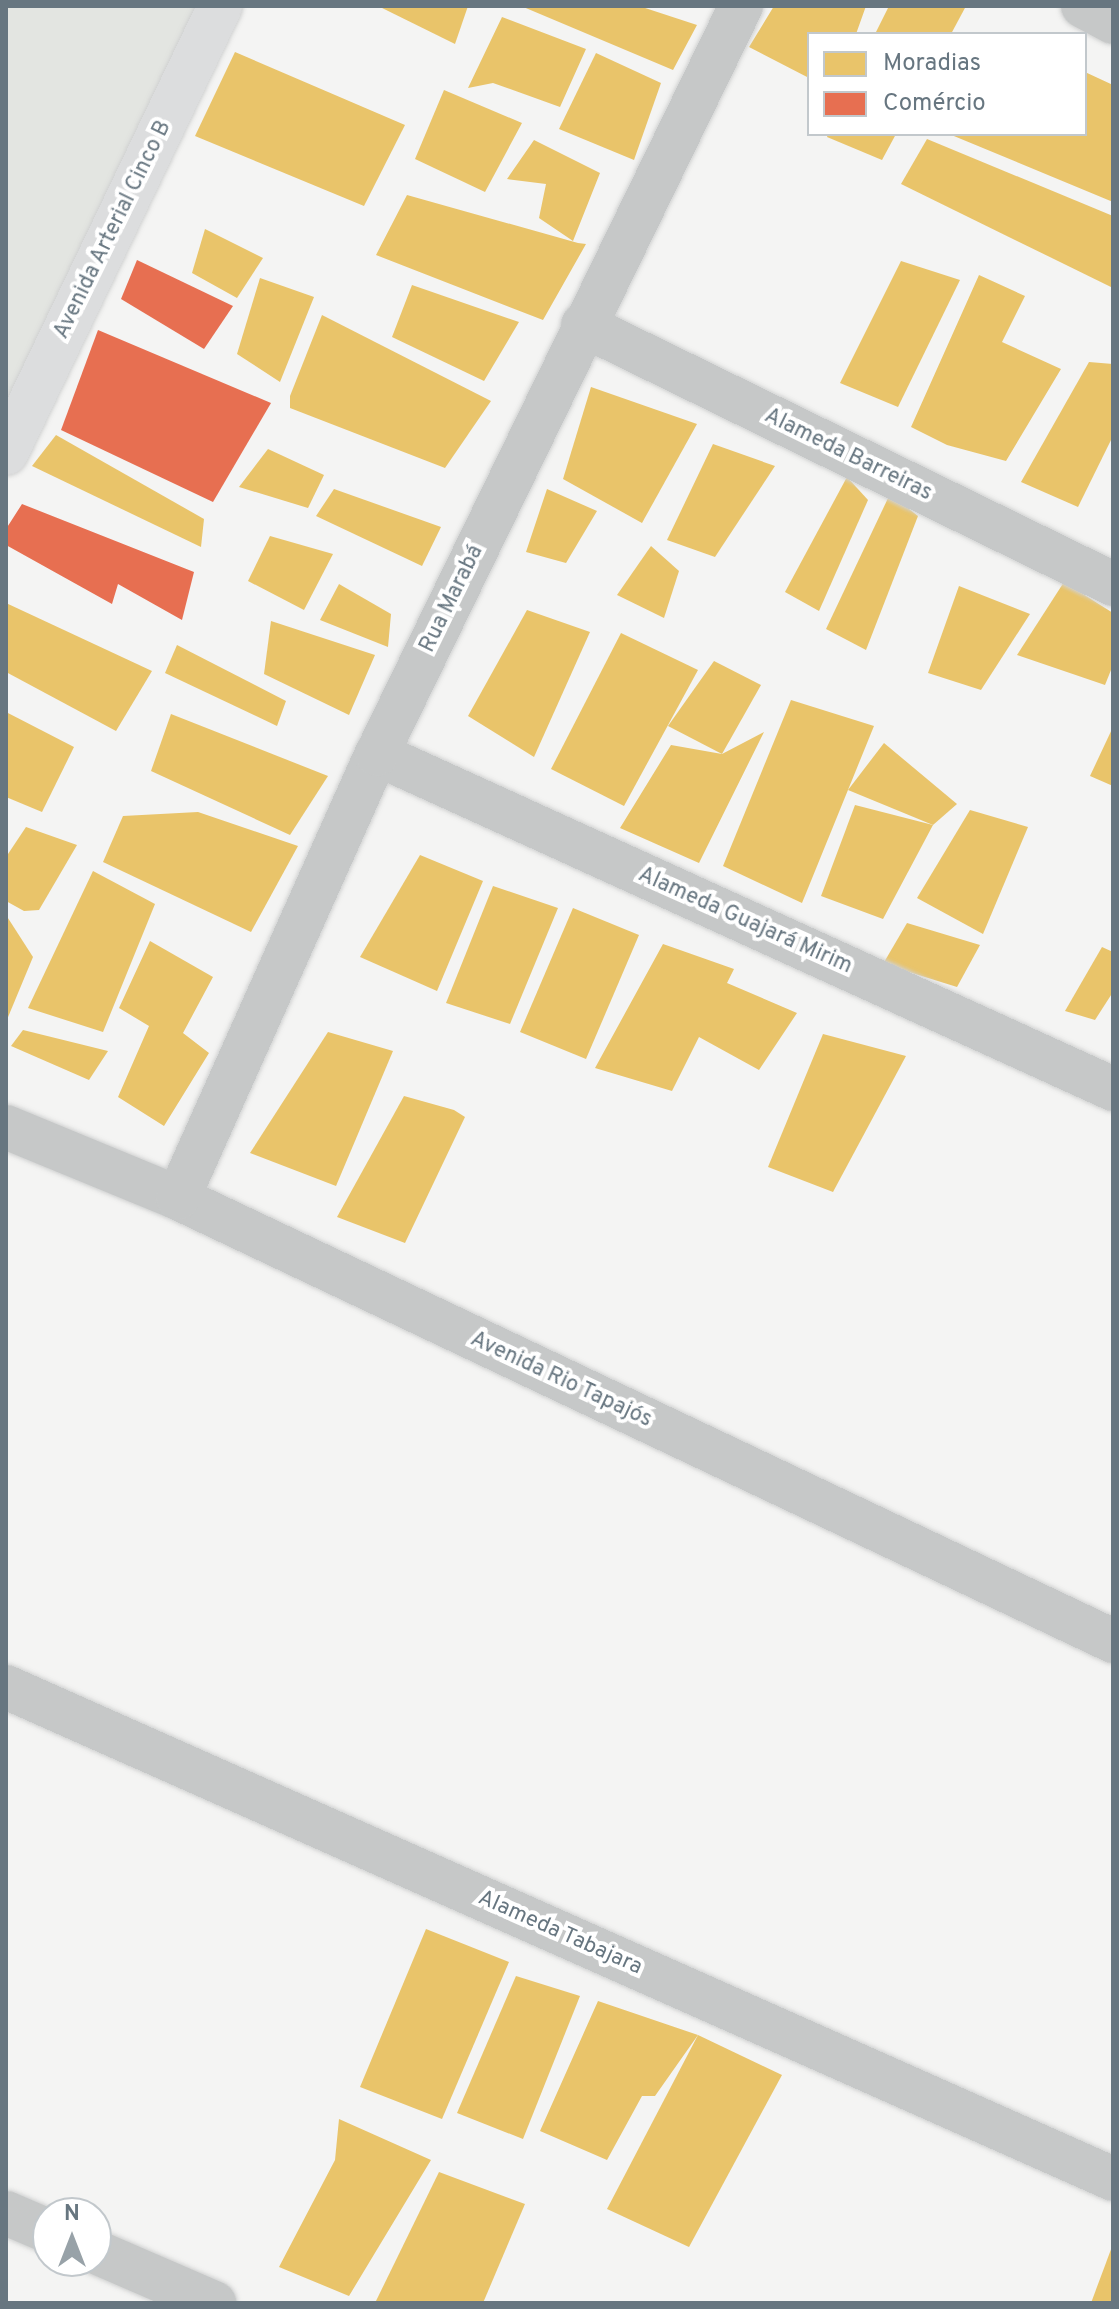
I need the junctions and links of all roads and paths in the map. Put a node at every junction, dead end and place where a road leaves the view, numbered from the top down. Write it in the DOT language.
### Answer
graph roads {
  1 [pos="220,6"];
  2 [pos="741,6"];
  3 [pos="1083,6"];
  4 [pos="1113,22"];
  5 [pos="583,325"];
  6 [pos="6,453"];
  7 [pos="1113,584"];
  8 [pos="377,754"];
  9 [pos="1113,1089"];
  10 [pos="6,1127"];
  11 [pos="178,1198"];
  12 [pos="1113,1641"];
  13 [pos="6,1687"];
  14 [pos="1113,2179"];
  15 [pos="6,2213"];
  16 [pos="32,2224"];
  17 [pos="112,2259"];
  18 [pos="212,2303"];
  1 -- 6 [label="main road, Avenida Arterial Cinco B"];
  2 -- 5 [label="street, Rua Marabá"];
  3 -- 4 [label="street"];
  5 -- 7 [label="street, Alameda Barreiras"];
  5 -- 8 [label="street, Rua Marabá"];
  8 -- 9 [label="street, Alameda Guajará Mirim"];
  8 -- 11 [label="street, Rua Marabá"];
  10 -- 11 [label="street, Avenida Rio Tapajós"];
  11 -- 12 [label="street, Avenida Rio Tapajós"];
  13 -- 14 [label="street, Alameda Tabajara"];
  15 -- 16 [label="street"];
  17 -- 18 [label="street"];
}
